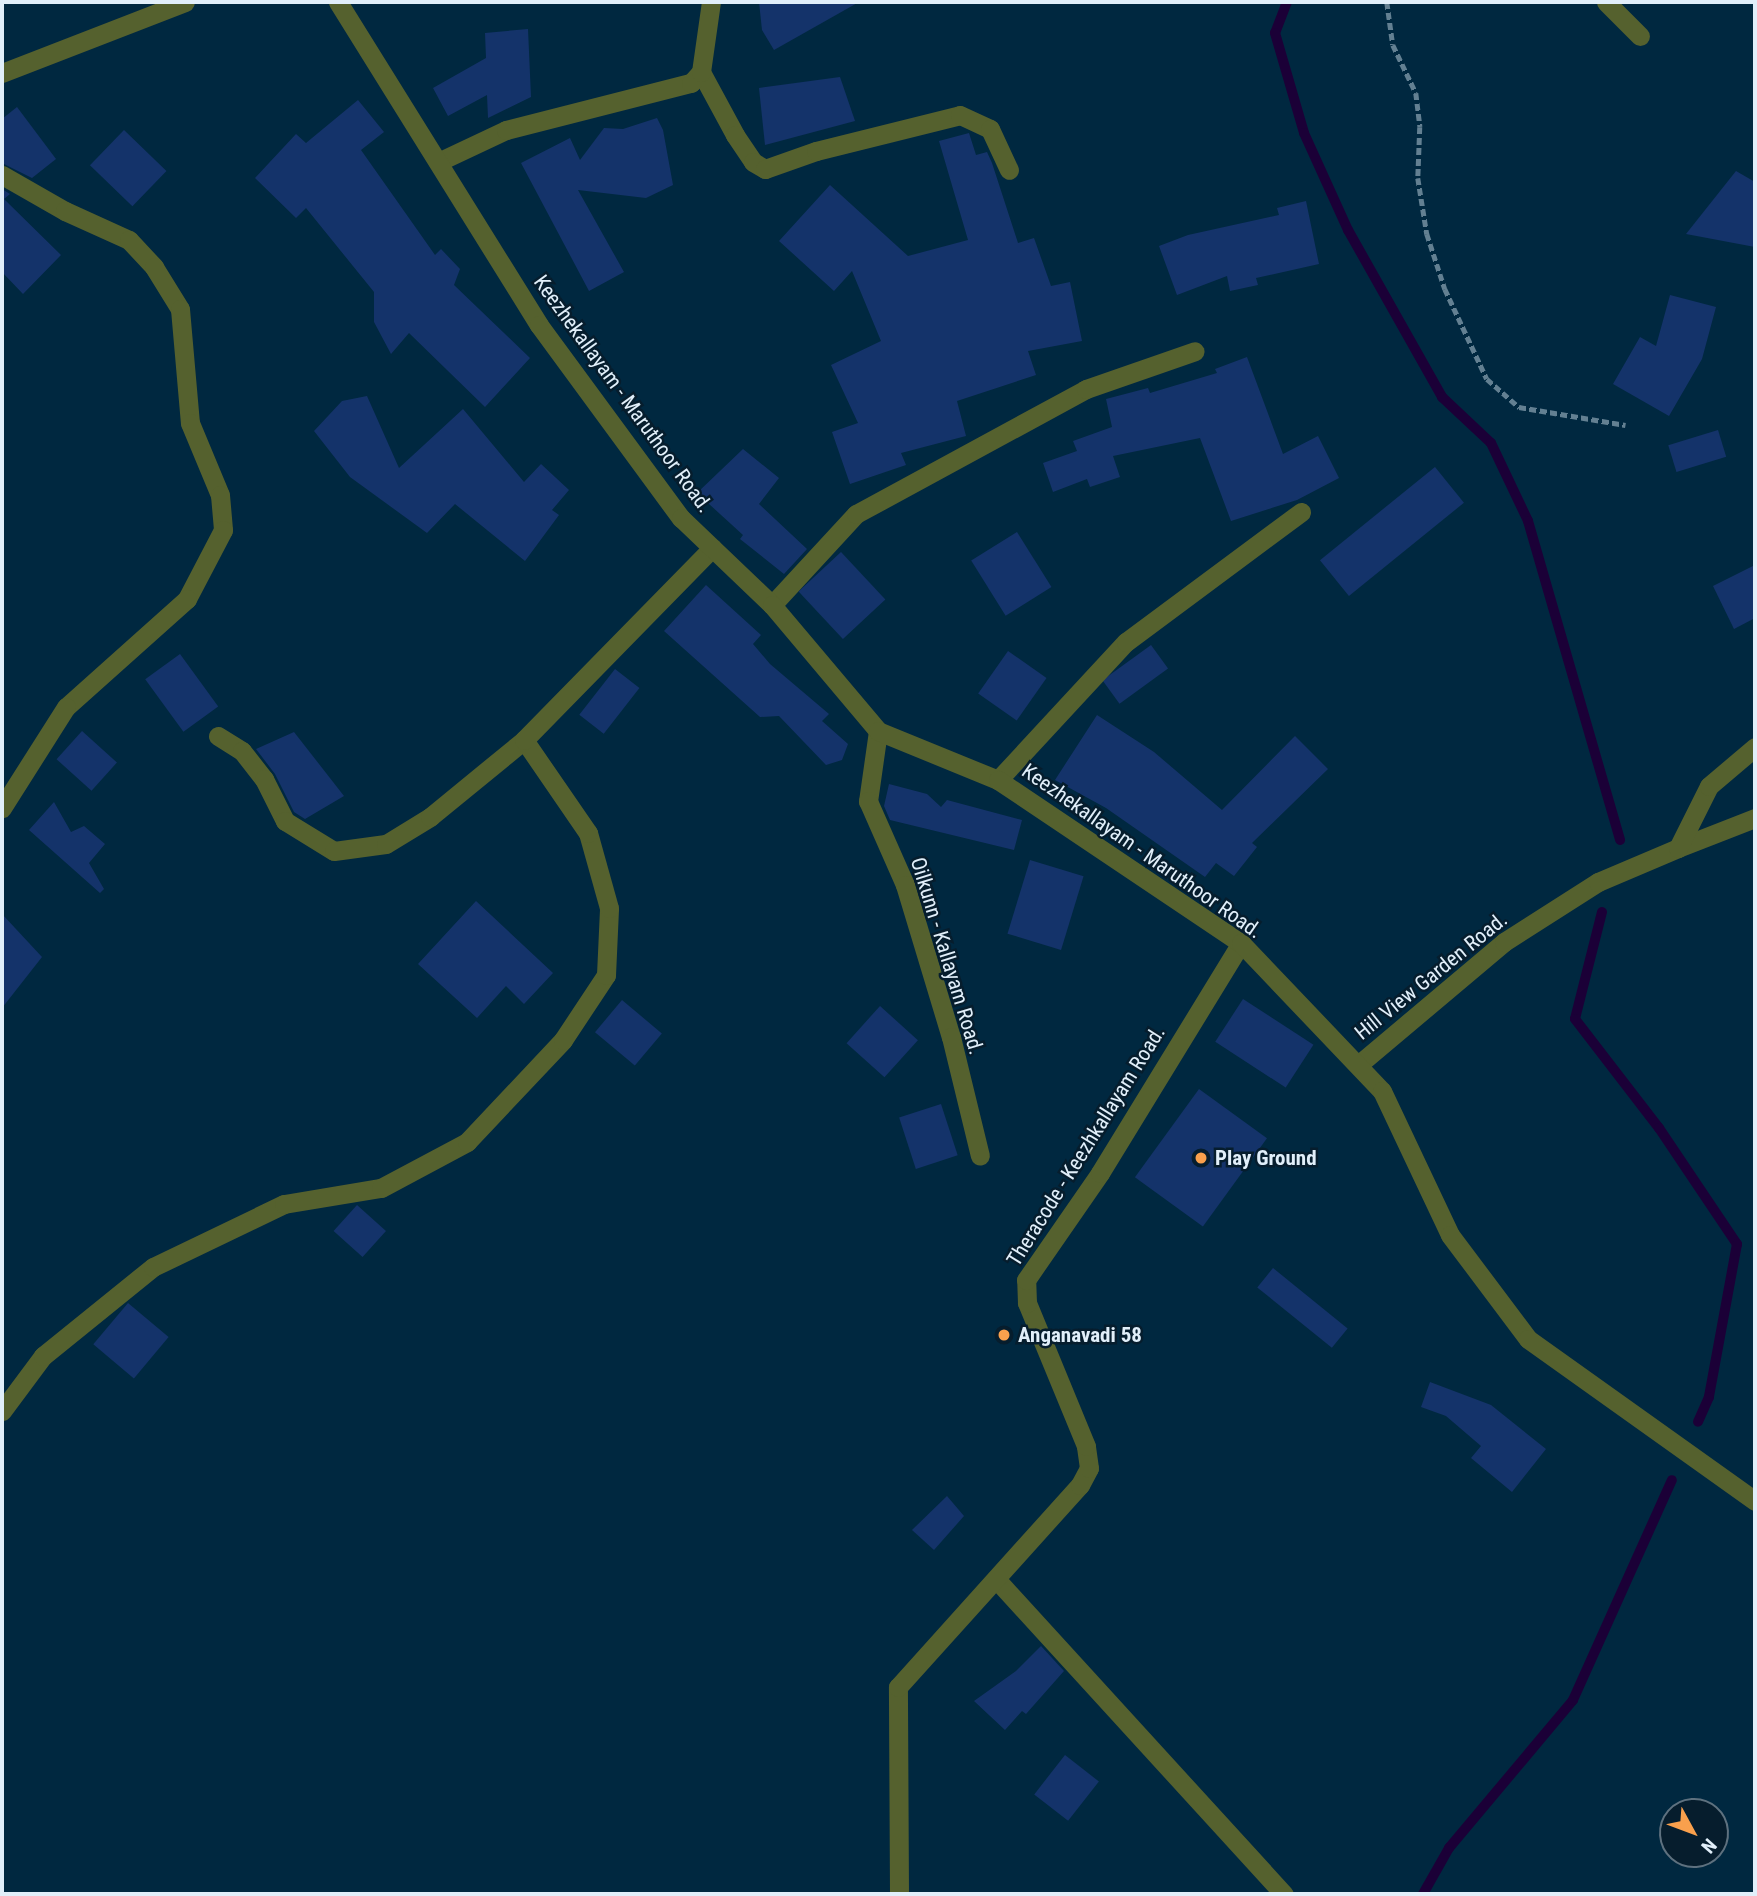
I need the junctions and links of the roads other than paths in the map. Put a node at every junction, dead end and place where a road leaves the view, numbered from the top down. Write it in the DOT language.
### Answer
graph roads {
  1 [pos="185,2"];
  2 [pos="338,2"];
  3 [pos="711,2"];
  4 [pos="1606,2"];
  5 [pos="1640,36"];
  6 [pos="701,72"];
  7 [pos="2,73"];
  8 [pos="438,162"];
  9 [pos="1009,170"];
  10 [pos="2,175"];
  11 [pos="1195,351"];
  12 [pos="1301,512"];
  13 [pos="712,548"];
  14 [pos="772,605"];
  15 [pos="878,732"];
  16 [pos="218,736"];
  17 [pos="524,740"];
  18 [pos="1755,747"];
  19 [pos="998,779"];
  20 [pos="2,808"];
  21 [pos="1755,818"];
  22 [pos="1678,848"];
  23 [pos="1241,943"];
  24 [pos="1358,1065"];
  25 [pos="980,1156"];
  26 [pos="2,1411"];
  27 [pos="1755,1501"];
  28 [pos="996,1579"];
  29 [pos="899,1894"];
  30 [pos="1284,1894"];
  1 -- 7 [label="street"];
  2 -- 8 [label="street, Keezhekallayam - Maruthoor Road."];
  3 -- 6 [label="street"];
  4 -- 5 [label="street"];
  6 -- 8 [label="street"];
  6 -- 9 [label="street"];
  8 -- 13 [label="street, Keezhekallayam - Maruthoor Road."];
  10 -- 20 [label="street"];
  11 -- 14 [label="street"];
  12 -- 19 [label="street"];
  13 -- 14 [label="street, Keezhekallayam - Maruthoor Road."];
  13 -- 17 [label="street"];
  14 -- 15 [label="street, Keezhekallayam - Maruthoor Road."];
  15 -- 19 [label="street, Keezhekallayam - Maruthoor Road."];
  15 -- 25 [label="street, Oilkunn - Kallayam Road."];
  16 -- 17 [label="street"];
  17 -- 26 [label="street"];
  18 -- 22 [label="street"];
  19 -- 23 [label="street, Keezhekallayam - Maruthoor Road."];
  21 -- 22 [label="street, Hill View Garden Road."];
  22 -- 24 [label="street, Hill View Garden Road."];
  23 -- 24 [label="street, Keezhekallayam - Maruthoor Road."];
  23 -- 28 [label="street, Theracode - Keezhkallayam Road."];
  24 -- 27 [label="street, Keezhekallayam - Maruthoor Road."];
  28 -- 29 [label="street, Theracode - Keezhkallayam Road."];
  28 -- 30 [label="street"];
}
